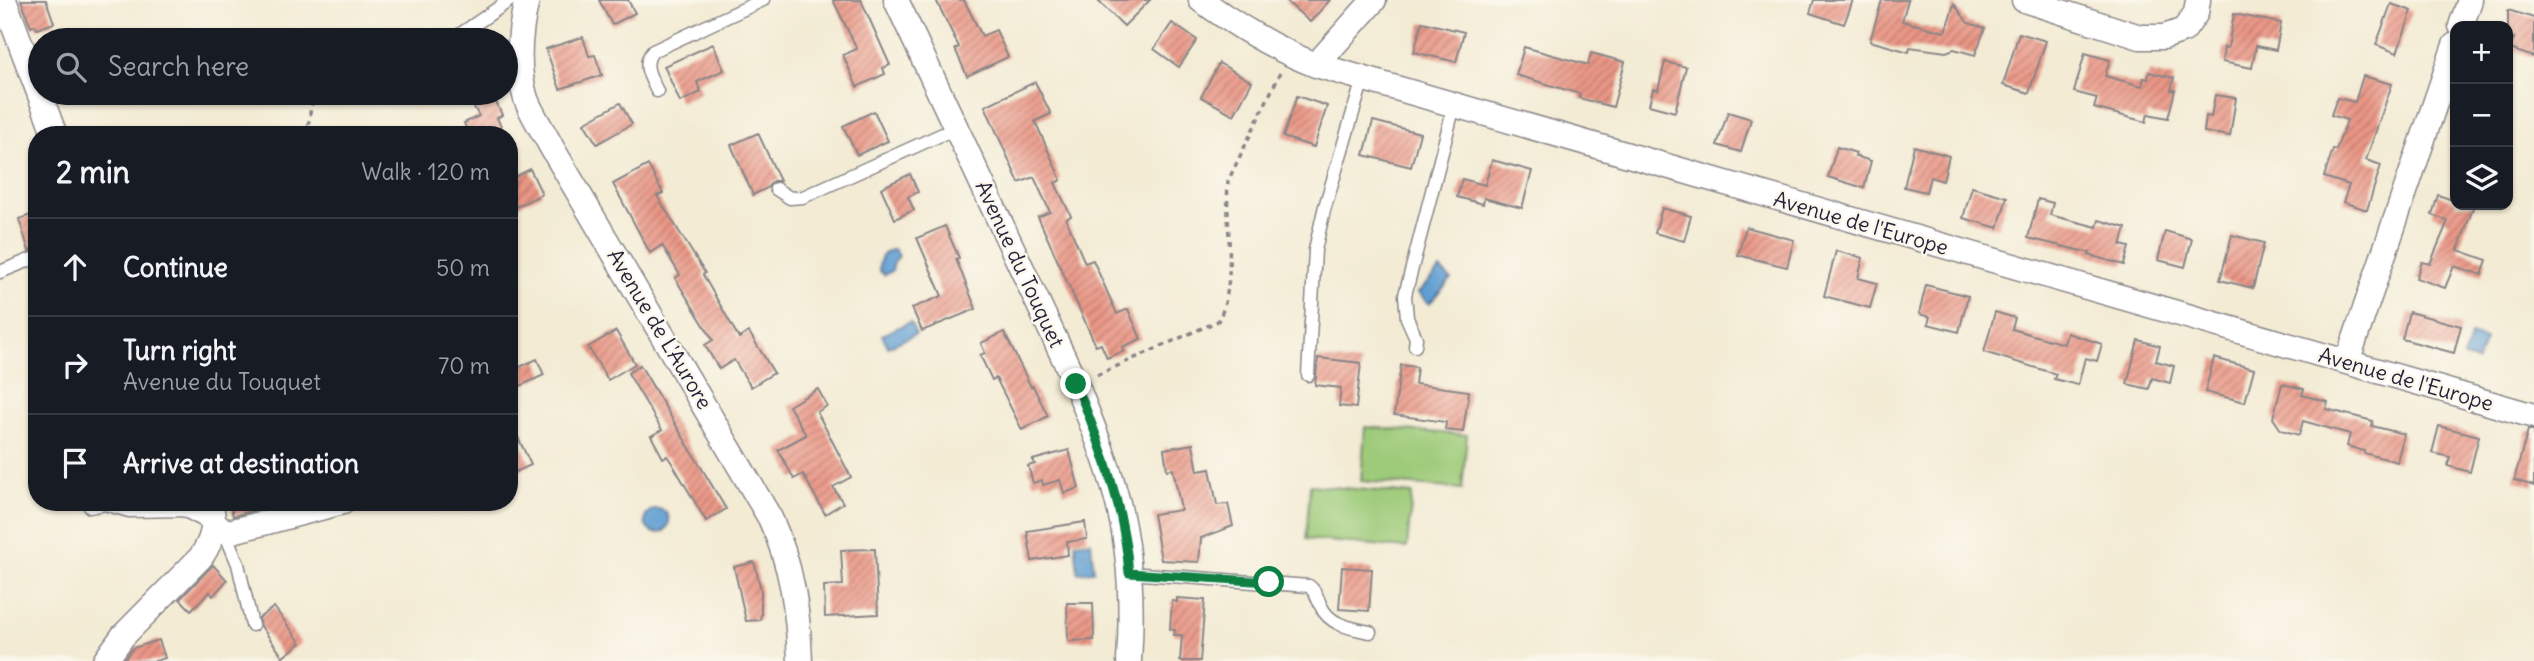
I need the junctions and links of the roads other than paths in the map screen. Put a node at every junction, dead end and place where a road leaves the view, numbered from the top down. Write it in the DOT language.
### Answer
graph roads {
  1 [pos="510,0"];
  2 [pos="527,0"];
  3 [pos="763,0"];
  4 [pos="896,0"];
  5 [pos="1201,0"];
  6 [pos="1374,0"];
  7 [pos="2024,0"];
  8 [pos="2197,0"];
  9 [pos="2470,0"];
  10 [pos="3,2"];
  11 [pos="2464,21"];
  12 [pos="469,28"];
  13 [pos="2450,61"];
  14 [pos="1316,65"];
  15 [pos="28,66"];
  16 [pos="1363,79"];
  17 [pos="657,91"];
  18 [pos="43,105"];
  19 [pos="1454,106"];
  20 [pos="51,126"];
  21 [pos="956,128"];
  22 [pos="776,189"];
  23 [pos="28,261"];
  24 [pos="0,272"];
  25 [pos="1415,346"];
  26 [pos="2347,362"];
  27 [pos="1308,375"];
  28 [pos="2534,416"];
  29 [pos="190,511"];
  30 [pos="309,511"];
  31 [pos="212,514"];
  32 [pos="1129,573"];
  33 [pos="252,625"];
  34 [pos="1370,632"];
  35 [pos="104,661"];
  36 [pos="800,661"];
  37 [pos="1129,661"];
  1 -- 12 [label="lane"];
  2 -- 36 [label="street, Avenue de L'Aurore"];
  3 -- 17 [label="lane"];
  4 -- 21 [label="street, Avenue du Touquet"];
  5 -- 14 [label="street, Avenue de l'Europe"];
  6 -- 14 [label="street"];
  7 -- 8 [label="street"];
  9 -- 11 [label="street"];
  10 -- 15 [label="street"];
  13 -- 26 [label="street"];
  14 -- 16 [label="street, Avenue de l'Europe"];
  16 -- 19 [label="street, Avenue de l'Europe"];
  16 -- 27 [label="lane"];
  18 -- 20 [label="street"];
  19 -- 25 [label="lane"];
  19 -- 26 [label="street, Avenue de l'Europe"];
  21 -- 22 [label="lane"];
  21 -- 32 [label="street, Avenue du Touquet"];
  23 -- 24 [label="lane"];
  26 -- 28 [label="street, Avenue de l'Europe"];
  29 -- 31 [label="lane"];
  30 -- 31 [label="street"];
  31 -- 33 [label="lane"];
  31 -- 35 [label="street"];
  32 -- 34 [label="lane"];
  32 -- 37 [label="street, Avenue du Touquet"];
}
